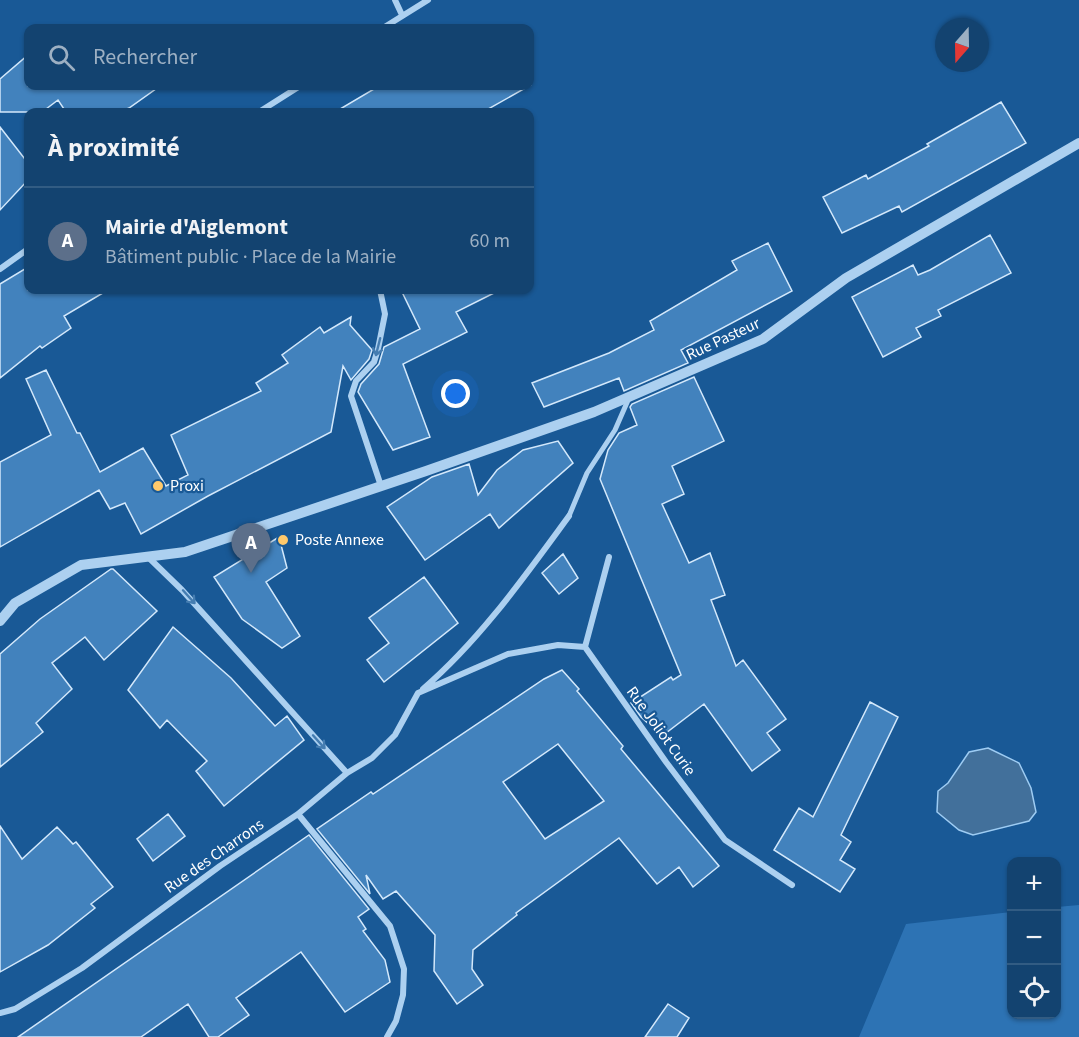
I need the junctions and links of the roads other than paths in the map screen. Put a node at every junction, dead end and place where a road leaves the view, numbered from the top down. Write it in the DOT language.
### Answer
graph roads {
  1 [pos="394,0"];
  2 [pos="428,0"];
  3 [pos="402,15"];
  4 [pos="389,24"];
  5 [pos="294,90"];
  6 [pos="265,108"];
  7 [pos="1079,143"];
  8 [pos="24,252"];
  9 [pos="0,269"];
  10 [pos="381,294"];
  11 [pos="630,396"];
  12 [pos="381,486"];
  13 [pos="569,516"];
  14 [pos="147,556"];
  15 [pos="609,557"];
  16 [pos="0,621"];
  17 [pos="585,647"];
  18 [pos="418,693"];
  19 [pos="347,773"];
  20 [pos="298,814"];
  21 [pos="792,885"];
  22 [pos="0,1013"];
  23 [pos="387,1037"];
  1 -- 3 [label="street"];
  2 -- 3 [label="street"];
  3 -- 4 [label="street"];
  5 -- 6 [label="street"];
  7 -- 11 [label="street, Rue Pasteur"];
  8 -- 9 [label="street"];
  10 -- 12 [label="street, one-way"];
  11 -- 12 [label="street, Rue Pasteur"];
  11 -- 13 [label="street"];
  12 -- 14 [label="street, Rue Pasteur"];
  13 -- 18 [label="street, Rue des Charrons"];
  14 -- 16 [label="street, Rue Pasteur"];
  14 -- 19 [label="street, one-way"];
  15 -- 17 [label="street"];
  17 -- 18 [label="street"];
  17 -- 21 [label="street, Rue Joliot Curie"];
  18 -- 19 [label="street, Rue des Charrons"];
  19 -- 20 [label="street, Rue des Charrons"];
  20 -- 22 [label="street, Rue des Charrons"];
  20 -- 23 [label="street"];
}
